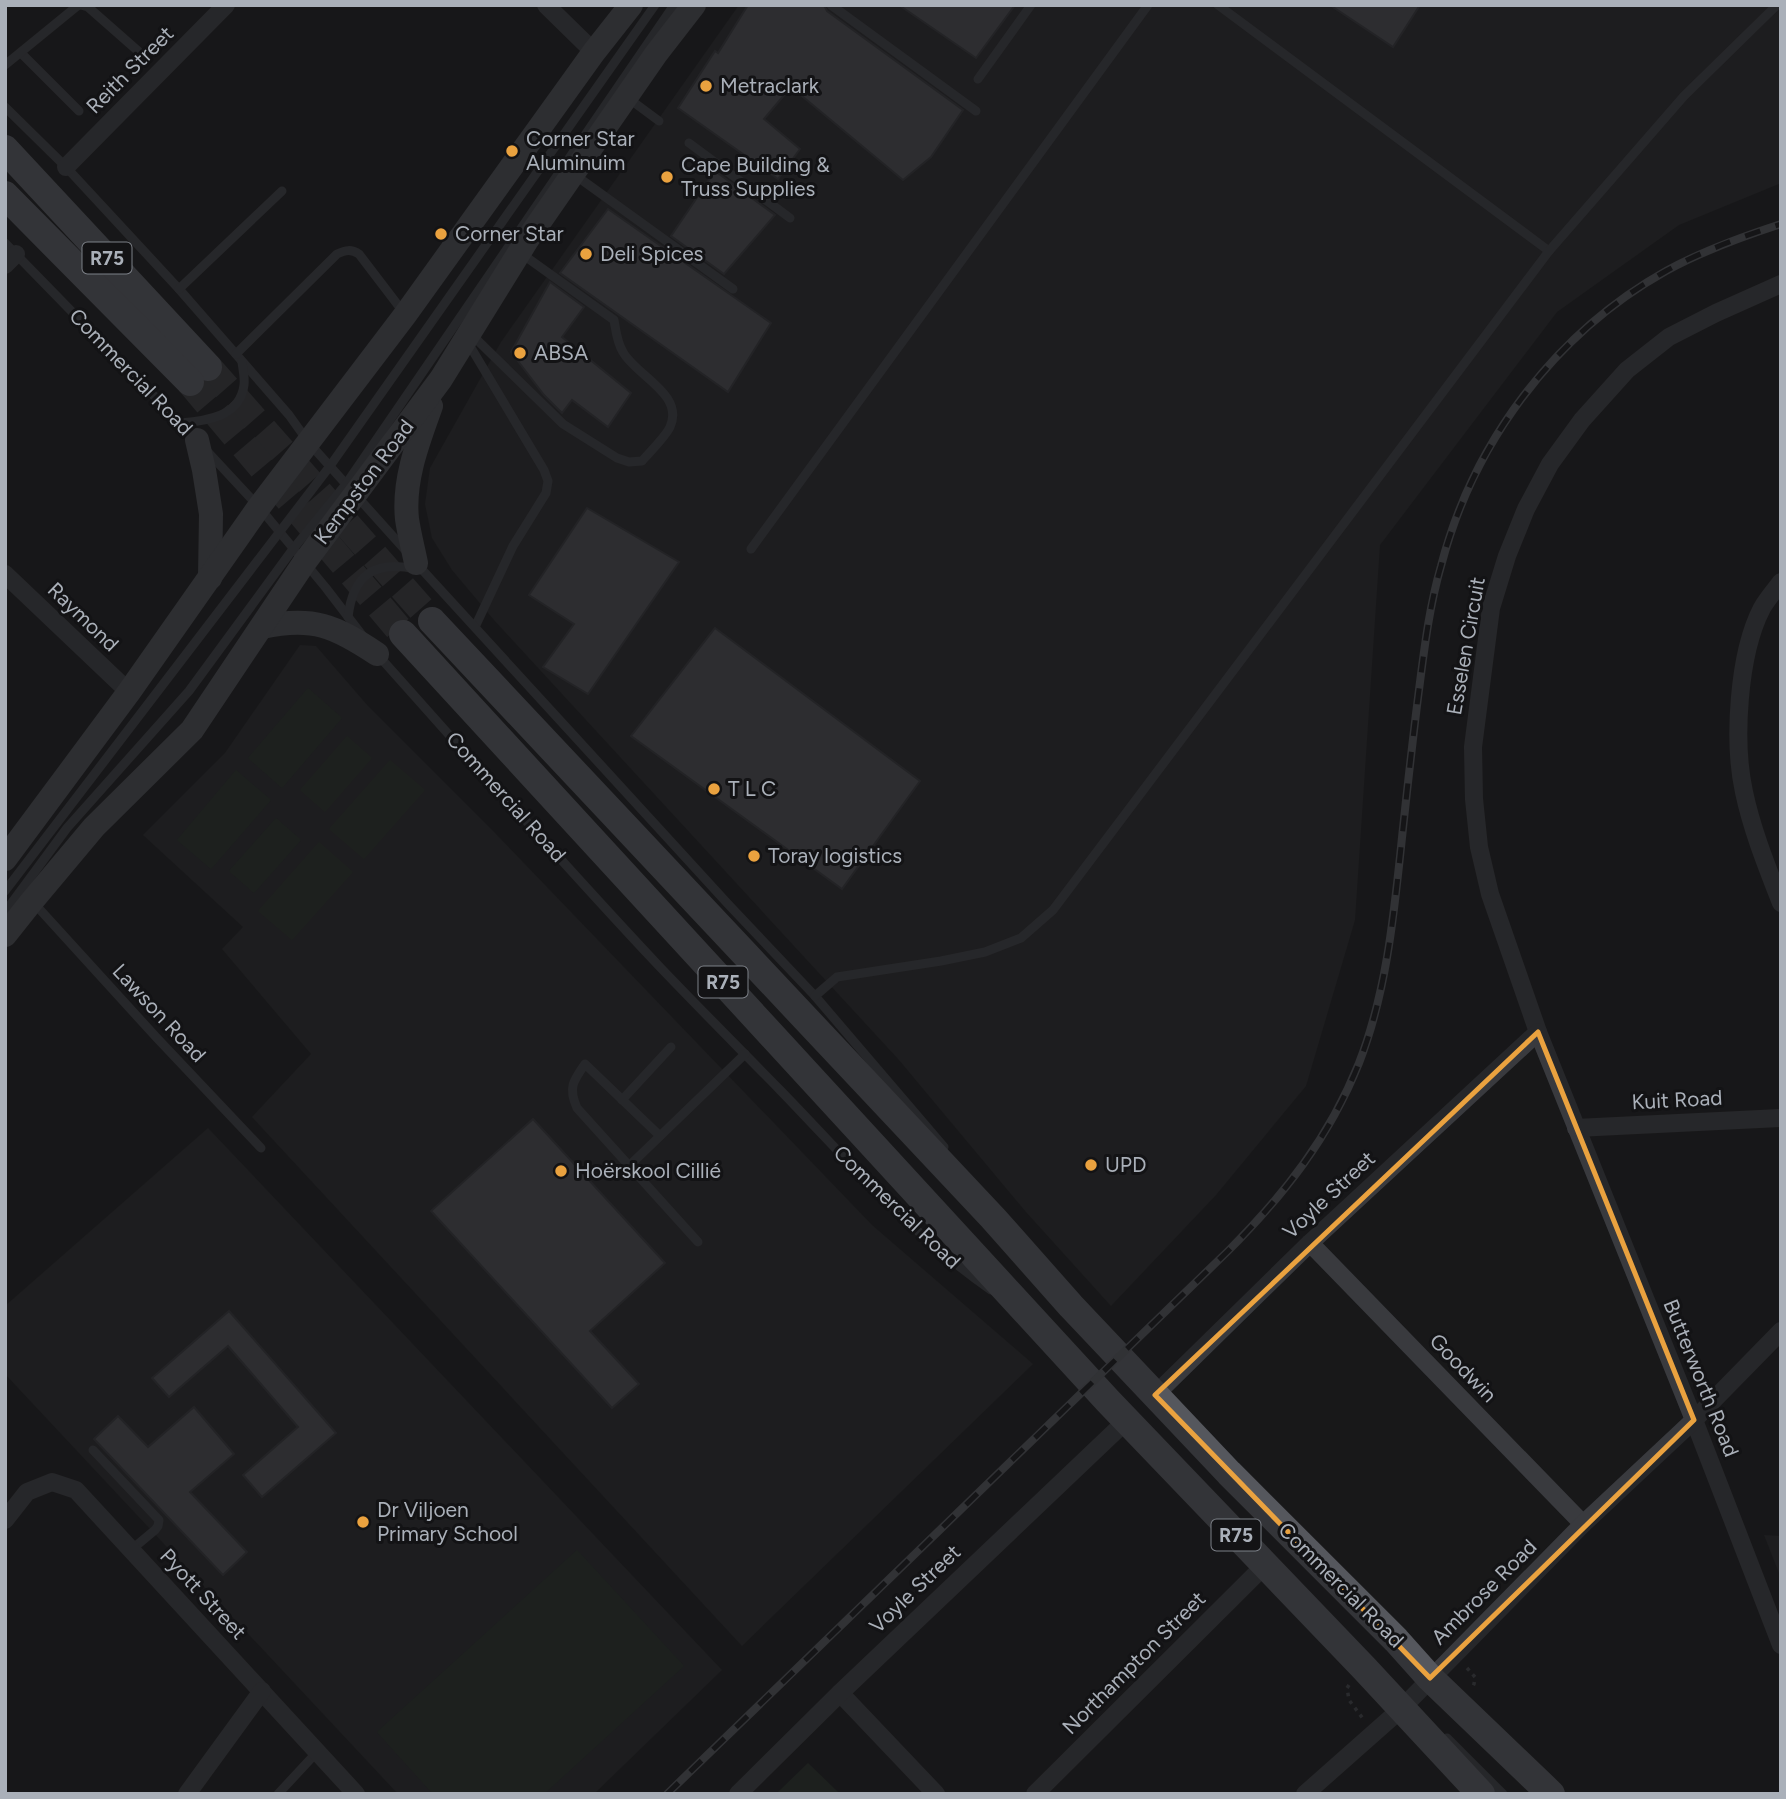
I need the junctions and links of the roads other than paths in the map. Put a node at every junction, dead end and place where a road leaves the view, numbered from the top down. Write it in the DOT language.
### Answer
graph roads {
  1 [pos="80,5"];
  2 [pos="226,5"];
  3 [pos="546,5"];
  4 [pos="655,5"];
  5 [pos="674,5"];
  6 [pos="694,5"];
  7 [pos="831,5"];
  8 [pos="1031,5"];
  9 [pos="1148,5"];
  10 [pos="1217,5"];
  11 [pos="1777,5"];
  12 [pos="624,8"];
  13 [pos="138,51"];
  14 [pos="593,52"];
  15 [pos="20,53"];
  16 [pos="5,65"];
  17 [pos="978,79"];
  18 [pos="627,97"];
  19 [pos="5,107"];
  20 [pos="79,111"];
  21 [pos="976,111"];
  22 [pos="659,121"];
  23 [pos="689,143"];
  24 [pos="5,149"];
  25 [pos="66,167"];
  26 [pos="573,174"];
  27 [pos="282,191"];
  28 [pos="5,195"];
  29 [pos="790,218"];
  30 [pos="1549,251"];
  31 [pos="520,252"];
  32 [pos="9,254"];
  33 [pos="1781,284"];
  34 [pos="178,289"];
  35 [pos="733,289"];
  36 [pos="405,314"];
  37 [pos="468,336"];
  38 [pos="239,357"];
  39 [pos="441,379"];
  40 [pos="189,432"];
  41 [pos="309,443"];
  42 [pos="330,466"];
  43 [pos="351,489"];
  44 [pos="259,508"];
  45 [pos="279,532"];
  46 [pos="751,549"];
  47 [pos="299,556"];
  48 [pos="420,567"];
  49 [pos="5,574"];
  50 [pos="210,578"];
  51 [pos="1781,582"];
  52 [pos="348,617"];
  53 [pos="432,621"];
  54 [pos="262,627"];
  55 [pos="475,627"];
  56 [pos="403,634"];
  57 [pos="377,654"];
  58 [pos="129,692"];
  59 [pos="5,859"];
  60 [pos="5,891"];
  61 [pos="32,901"];
  62 [pos="1781,903"];
  63 [pos="5,912"];
  64 [pos="5,935"];
  65 [pos="815,996"];
  66 [pos="1538,1032"];
  67 [pos="671,1047"];
  68 [pos="745,1054"];
  69 [pos="622,1100"];
  70 [pos="1781,1118"];
  71 [pos="1576,1128"];
  72 [pos="660,1136"];
  73 [pos="261,1148"];
  74 [pos="948,1151"];
  75 [pos="630,1166"];
  76 [pos="964,1173"];
  77 [pos="993,1218"];
  78 [pos="698,1242"];
  79 [pos="1310,1243"];
  80 [pos="1040,1326"];
  81 [pos="1781,1331"];
  82 [pos="1146,1386"];
  83 [pos="1117,1411"];
  84 [pos="1694,1420"];
  85 [pos="93,1450"];
  86 [pos="5,1520"];
  87 [pos="1583,1524"];
  88 [pos="131,1550"];
  89 [pos="1265,1565"];
  90 [pos="1781,1645"];
  91 [pos="1430,1678"];
  92 [pos="262,1691"];
  93 [pos="839,1693"];
  94 [pos="1413,1715"];
  95 [pos="1437,1728"];
  96 [pos="1481,1740"];
  97 [pos="317,1752"];
  98 [pos="187,1794"];
  99 [pos="278,1794"];
  100 [pos="356,1794"];
  101 [pos="738,1794"];
  102 [pos="936,1794"];
  103 [pos="1035,1794"];
  104 [pos="1305,1794"];
  105 [pos="1481,1794"];
  106 [pos="1503,1794"];
  107 [pos="1551,1794"];
  1 -- 13 [label="lane"];
  1 -- 15 [label="lane"];
  2 -- 25 [label="street, Reith Street"];
  3 -- 14 [label="street"];
  4 -- 42 [label="lane"];
  5 -- 43 [label="lane"];
  6 -- 18 [label="main road, Kempston Road"];
  7 -- 21 [label="lane"];
  8 -- 17 [label="lane"];
  9 -- 46 [label="lane"];
  10 -- 30 [label="lane"];
  11 -- 30 [label="lane"];
  12 -- 14 [label="main road"];
  14 -- 36 [label="main road"];
  15 -- 16 [label="lane"];
  15 -- 20 [label="lane"];
  18 -- 22 [label="lane"];
  18 -- 26 [label="main road, Kempston Road"];
  19 -- 25 [label="lane"];
  23 -- 29 [label="lane"];
  24 -- 28 [label="main road, Commercial Road / R75"];
  25 -- 34 [label="lane"];
  26 -- 31 [label="main road, Kempston Road"];
  26 -- 35 [label="lane"];
  27 -- 34 [label="lane"];
  30 -- 65 [label="lane"];
  31 -- 37 [label="main road, Kempston Road"];
  31 -- 37 [label="lane"];
  32 -- 40 [label="lane, Commercial Road"];
  33 -- 66 [label="street, Esselen Circuit"];
  34 -- 38 [label="lane"];
  36 -- 38 [label="lane"];
  36 -- 41 [label="main road"];
  37 -- 39 [label="main road, Kempston Road"];
  37 -- 55 [label="lane"];
  38 -- 40 [label="lane"];
  38 -- 41 [label="lane"];
  39 -- 43 [label="main road, Kempston Road"];
  39 -- 48 [label="main road"];
  40 -- 44 [label="lane, Commercial Road"];
  40 -- 50 [label="main road"];
  41 -- 42 [label="lane"];
  41 -- 44 [label="main road"];
  42 -- 43 [label="lane"];
  42 -- 45 [label="lane"];
  43 -- 47 [label="main road, Kempston Road"];
  43 -- 48 [label="lane"];
  44 -- 45 [label="lane, Commercial Road"];
  44 -- 50 [label="main road"];
  45 -- 47 [label="lane, Commercial Road"];
  45 -- 60 [label="lane"];
  47 -- 52 [label="lane, Commercial Road"];
  47 -- 54 [label="main road, Kempston Road"];
  47 -- 63 [label="lane"];
  48 -- 52 [label="lane"];
  48 -- 55 [label="lane"];
  49 -- 58 [label="street, Raymond"];
  50 -- 58 [label="main road"];
  51 -- 62 [label="street"];
  52 -- 57 [label="lane, Commercial Road"];
  53 -- 77 [label="main road, Commercial Road / R75"];
  54 -- 57 [label="main road"];
  54 -- 61 [label="main road, Kempston Road"];
  55 -- 65 [label="lane"];
  56 -- 80 [label="main road, Commercial Road / R75"];
  57 -- 68 [label="lane, Commercial Road"];
  58 -- 59 [label="main road"];
  61 -- 64 [label="main road, Kempston Road"];
  61 -- 73 [label="lane, Lawson Road"];
  65 -- 74 [label="lane"];
  66 -- 71 [label="street, Esselen Circuit"];
  66 -- 79 [label="street, Voyle Street"];
  67 -- 69 [label="lane"];
  68 -- 72 [label="lane"];
  68 -- 80 [label="lane, Commercial Road"];
  69 -- 72 [label="lane"];
  69 -- 75 [label="lane"];
  70 -- 71 [label="street, Kuit Road"];
  71 -- 84 [label="street, Butterworth Road"];
  72 -- 75 [label="lane"];
  75 -- 78 [label="lane"];
  76 -- 77 [label="lane, Commercial Road"];
  77 -- 82 [label="main road, Commercial Road / R75"];
  79 -- 82 [label="street, Voyle Street"];
  79 -- 87 [label="street, Goodwin"];
  80 -- 83 [label="main road, Commercial Road / R75"];
  81 -- 84 [label="street"];
  82 -- 91 [label="main road, Commercial Road / R75"];
  83 -- 89 [label="main road, Commercial Road / R75"];
  83 -- 93 [label="street, Voyle Street"];
  84 -- 87 [label="street, Ambrose Road"];
  84 -- 90 [label="street, Butterworth Road"];
  85 -- 88 [label="lane"];
  86 -- 88 [label="street, Pyott Street"];
  87 -- 91 [label="street, Ambrose Road"];
  88 -- 92 [label="street, Pyott Street"];
  89 -- 94 [label="main road, Commercial Road / R75"];
  89 -- 103 [label="street, Northampton Street"];
  91 -- 94 [label="street, Ambrose Road"];
  91 -- 96 [label="lane"];
  91 -- 107 [label="main road, Commercial Road / R75"];
  92 -- 97 [label="street, Pyott Street"];
  92 -- 98 [label="street"];
  93 -- 101 [label="street, Voyle Street"];
  93 -- 102 [label="street"];
  94 -- 104 [label="street, Ambrose Road"];
  94 -- 105 [label="main road, Commercial Road / R75"];
  95 -- 106 [label="lane"];
  97 -- 99 [label="lane"];
  97 -- 100 [label="street, Pyott Street"];
}
